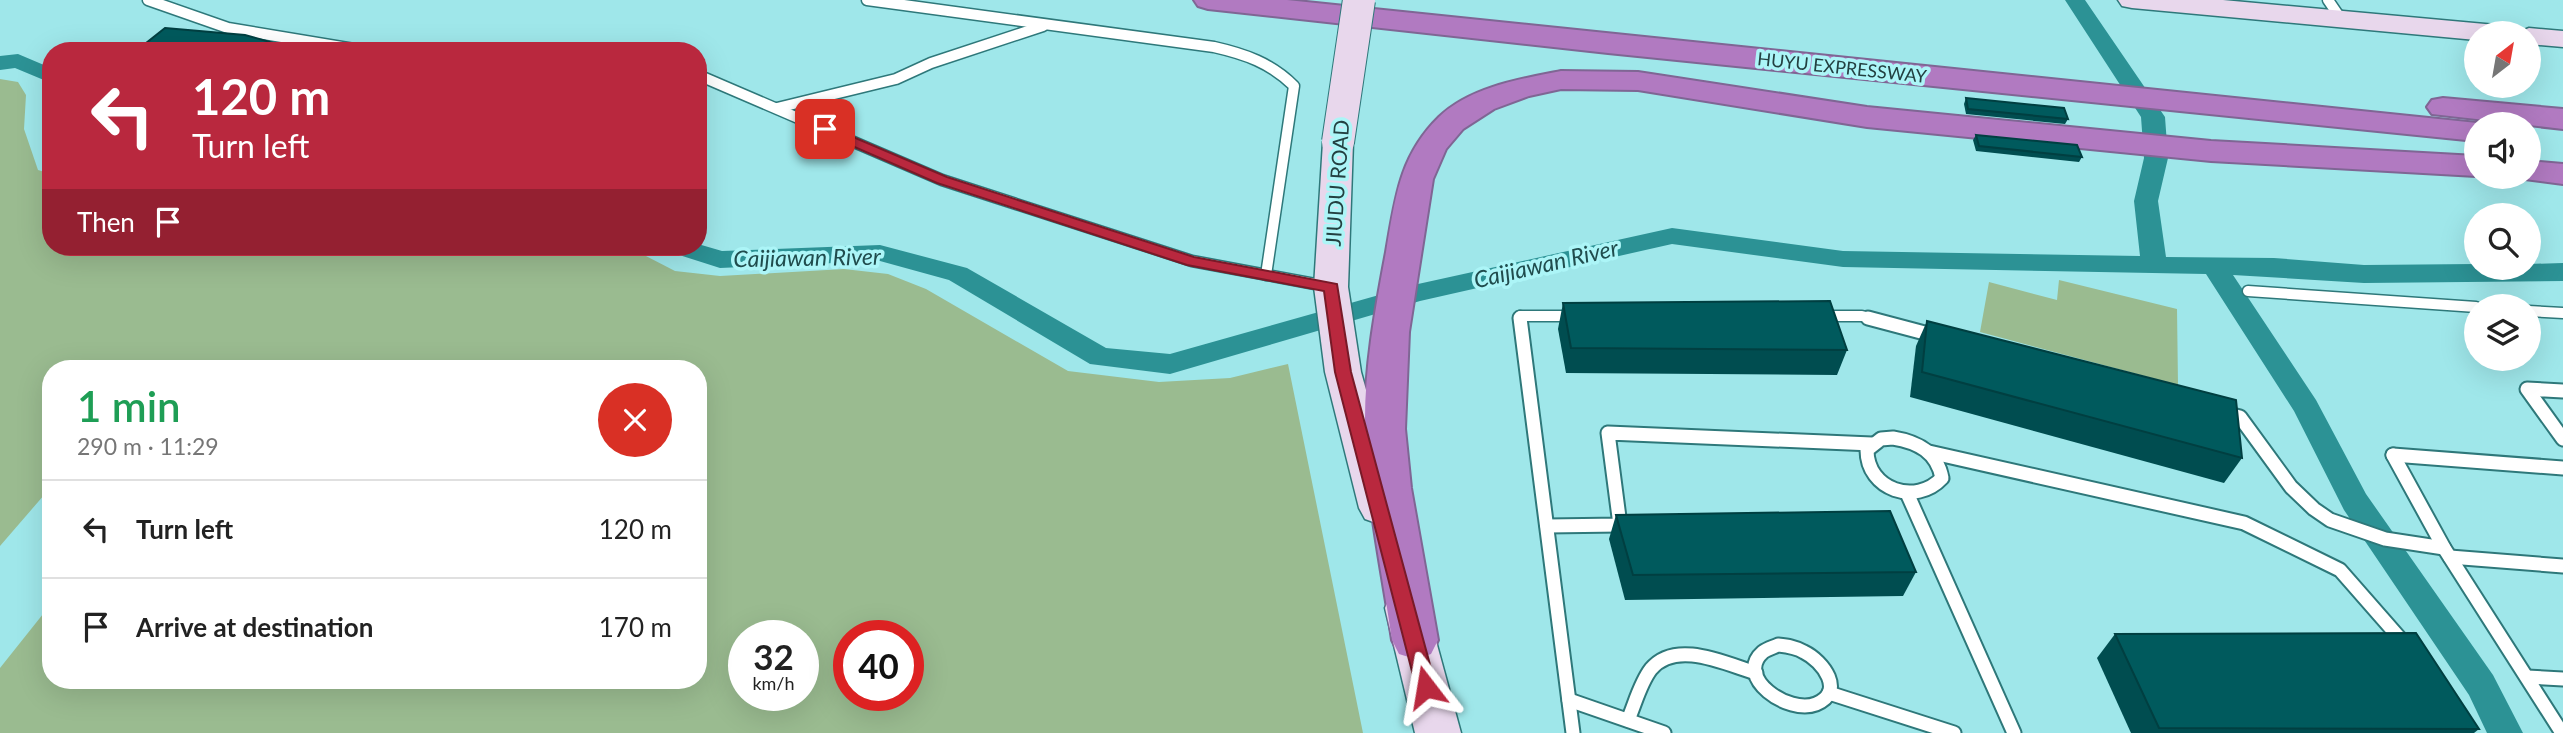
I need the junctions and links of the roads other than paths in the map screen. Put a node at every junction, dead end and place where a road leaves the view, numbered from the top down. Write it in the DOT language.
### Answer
graph roads {
  1 [pos="148,0"];
  2 [pos="867,0"];
  3 [pos="1208,0"];
  4 [pos="1359,0"];
  5 [pos="1377,0"];
  6 [pos="2132,0"];
  7 [pos="2335,10"];
  8 [pos="1047,24"];
  9 [pos="2464,28"];
  10 [pos="2541,37"];
  11 [pos="2563,39"];
  12 [pos="306,42"];
  13 [pos="707,79"];
  14 [pos="2084,83"];
  15 [pos="2200,99"];
  16 [pos="778,108"];
  17 [pos="2563,119"];
  18 [pos="2464,132"];
  19 [pos="2541,139"];
  20 [pos="1338,142"];
  21 [pos="2563,142"];
  22 [pos="2464,165"];
  23 [pos="2541,172"];
  24 [pos="2563,174"];
  25 [pos="1266,275"];
  26 [pos="1331,287"];
  27 [pos="2248,291"];
  28 [pos="2464,306"];
  29 [pos="2541,312"];
  30 [pos="2563,313"];
  31 [pos="1588,316"];
  32 [pos="1807,316"];
  33 [pos="1943,338"];
  34 [pos="2563,391"];
  35 [pos="2213,410"];
  36 [pos="2563,439"];
  37 [pos="1872,444"];
  38 [pos="1929,452"];
  39 [pos="2563,468"];
  40 [pos="1907,493"];
  41 [pos="1546,527"];
  42 [pos="2447,553"];
  43 [pos="2563,566"];
  44 [pos="1415,640"];
  45 [pos="2410,650"];
  46 [pos="1756,673"];
  47 [pos="2527,677"];
  48 [pos="2563,679"];
  49 [pos="1829,693"];
  50 [pos="1569,700"];
  51 [pos="1628,720"];
  52 [pos="1438,733"];
  53 [pos="1573,733"];
  54 [pos="1664,733"];
  55 [pos="1954,733"];
  56 [pos="2014,733"];
  57 [pos="2562,733"];
  1 -- 12 [label="lane"];
  2 -- 8 [label="lane"];
  3 -- 14 [label="highway, HUYU EXPRESSWAY"];
  4 -- 20 [label="street, JIUDU ROAD, bridge"];
  5 -- 14 [label="highway, HUYU EXPRESSWAY"];
  6 -- 7 [label="street"];
  7 -- 9 [label="street"];
  8 -- 16 [label="lane"];
  8 -- 25 [label="lane"];
  10 -- 11 [label="street"];
  13 -- 16 [label="lane"];
  14 -- 15 [label="highway, HUYU EXPRESSWAY"];
  15 -- 17 [label="highway, HUYU EXPRESSWAY"];
  15 -- 18 [label="highway"];
  16 -- 25 [label="lane"];
  19 -- 21 [label="highway"];
  20 -- 26 [label="street, JIUDU ROAD"];
  22 -- 44 [label="highway"];
  23 -- 24 [label="highway"];
  25 -- 26 [label="lane"];
  26 -- 44 [label="street, JIUDU ROAD"];
  27 -- 28 [label="lane"];
  29 -- 30 [label="lane"];
  31 -- 41 [label="lane"];
  32 -- 33 [label="lane"];
  34 -- 36 [label="lane"];
  35 -- 42 [label="lane"];
  37 -- 38 [label="lane"];
  37 -- 40 [label="lane"];
  37 -- 41 [label="lane"];
  38 -- 40 [label="lane"];
  38 -- 45 [label="lane"];
  39 -- 42 [label="lane"];
  40 -- 56 [label="lane"];
  41 -- 50 [label="lane"];
  42 -- 43 [label="lane"];
  42 -- 47 [label="lane"];
  44 -- 52 [label="street, JIUDU ROAD"];
  46 -- 49 [label="lane"];
  46 -- 49 [label="lane"];
  46 -- 51 [label="lane"];
  47 -- 48 [label="lane"];
  47 -- 57 [label="lane"];
  49 -- 55 [label="lane"];
  50 -- 51 [label="lane"];
  50 -- 53 [label="lane"];
  51 -- 54 [label="lane"];
}
